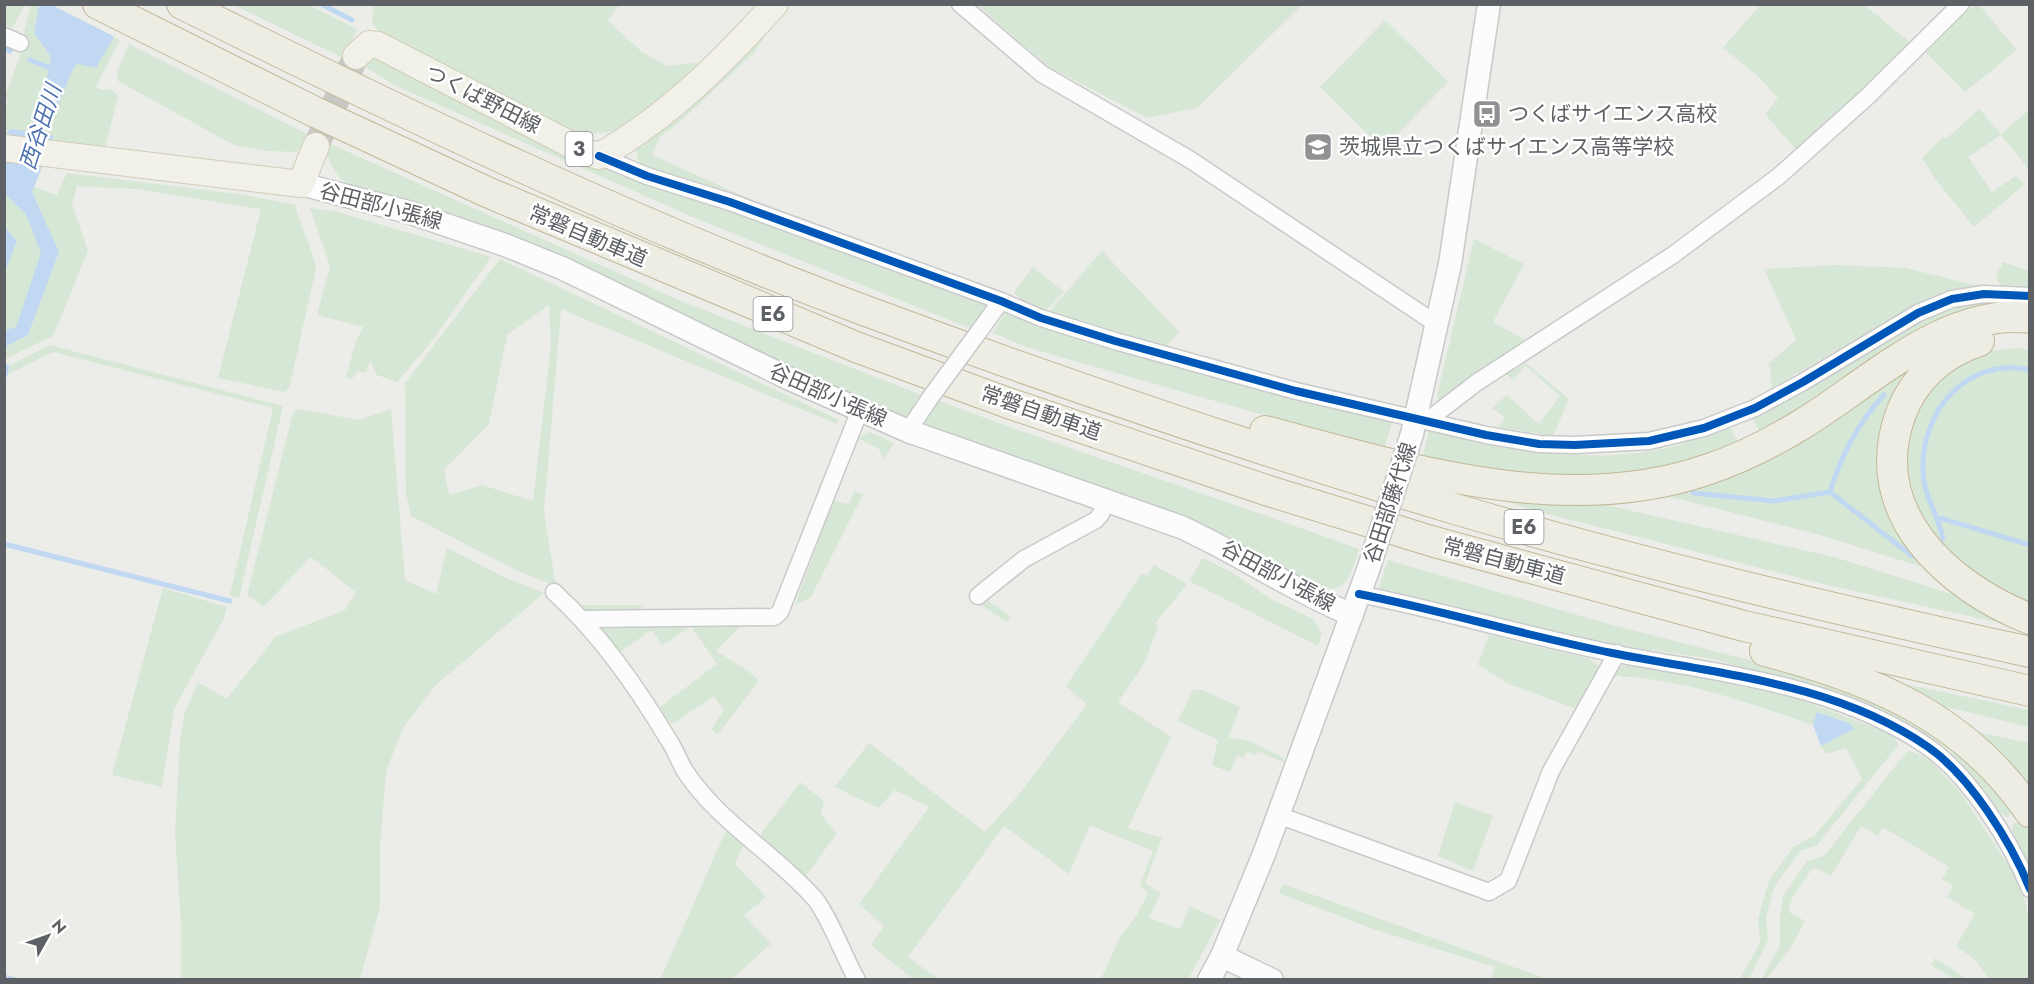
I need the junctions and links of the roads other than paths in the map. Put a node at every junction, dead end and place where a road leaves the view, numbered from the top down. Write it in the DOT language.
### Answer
graph roads {
  1 [pos="98,4"];
  2 [pos="183,4"];
  3 [pos="775,4"];
  4 [pos="960,4"];
  5 [pos="1488,4"];
  6 [pos="1961,4"];
  7 [pos="4,36"];
  8 [pos="20,43"];
  9 [pos="356,56"];
  10 [pos="316,146"];
  11 [pos="4,148"];
  12 [pos="598,156"];
  13 [pos="301,184"];
  14 [pos="2030,296"];
  15 [pos="1001,301"];
  16 [pos="2030,318"];
  17 [pos="1438,326"];
  18 [pos="2030,338"];
  19 [pos="1027,368"];
  20 [pos="860,410"];
  21 [pos="1419,424"];
  22 [pos="908,431"];
  23 [pos="1105,501"];
  24 [pos="1431,541"];
  25 [pos="554,592"];
  26 [pos="978,596"];
  27 [pos="1355,604"];
  28 [pos="583,619"];
  29 [pos="2030,619"];
  30 [pos="2030,652"];
  31 [pos="1617,653"];
  32 [pos="2030,691"];
  33 [pos="2030,812"];
  34 [pos="1278,815"];
  35 [pos="2030,889"];
  36 [pos="1222,956"];
  37 [pos="857,980"];
  38 [pos="1209,980"];
  39 [pos="1272,980"];
  1 -- 24 [label="highway, 常磐自動車道 / E6"];
  2 -- 19 [label="highway, 常磐自動車道 / E6"];
  3 -- 12 [label="main road, 3"];
  4 -- 17 [label="street"];
  5 -- 17 [label="main road, 谷田部藤代線"];
  6 -- 21 [label="street"];
  7 -- 8 [label="street"];
  9 -- 12 [label="main road, つくば野田線 / 3"];
  10 -- 13 [label="main road"];
  11 -- 13 [label="main road"];
  12 -- 15 [label="street"];
  13 -- 20 [label="main road, 谷田部小張線"];
  14 -- 21 [label="street"];
  15 -- 21 [label="street"];
  15 -- 22 [label="street, bridge"];
  16 -- 19 [label="highway"];
  17 -- 21 [label="main road, 谷田部藤代線"];
  18 -- 29 [label="highway"];
  19 -- 30 [label="highway, 常磐自動車道 / E6"];
  20 -- 22 [label="main road, 谷田部小張線"];
  20 -- 28 [label="street"];
  21 -- 27 [label="main road, 谷田部藤代線, bridge"];
  22 -- 23 [label="main road, 谷田部小張線"];
  23 -- 26 [label="street"];
  23 -- 27 [label="main road, 谷田部小張線"];
  24 -- 32 [label="highway, 常磐自動車道 / E6"];
  24 -- 33 [label="highway"];
  25 -- 28 [label="street"];
  27 -- 31 [label="street"];
  27 -- 34 [label="main road, 谷田部藤代線"];
  28 -- 37 [label="street"];
  31 -- 34 [label="street"];
  31 -- 35 [label="street"];
  34 -- 36 [label="main road, 谷田部藤代線"];
  36 -- 38 [label="main road, 谷田部藤代線"];
  36 -- 39 [label="main road"];
}
